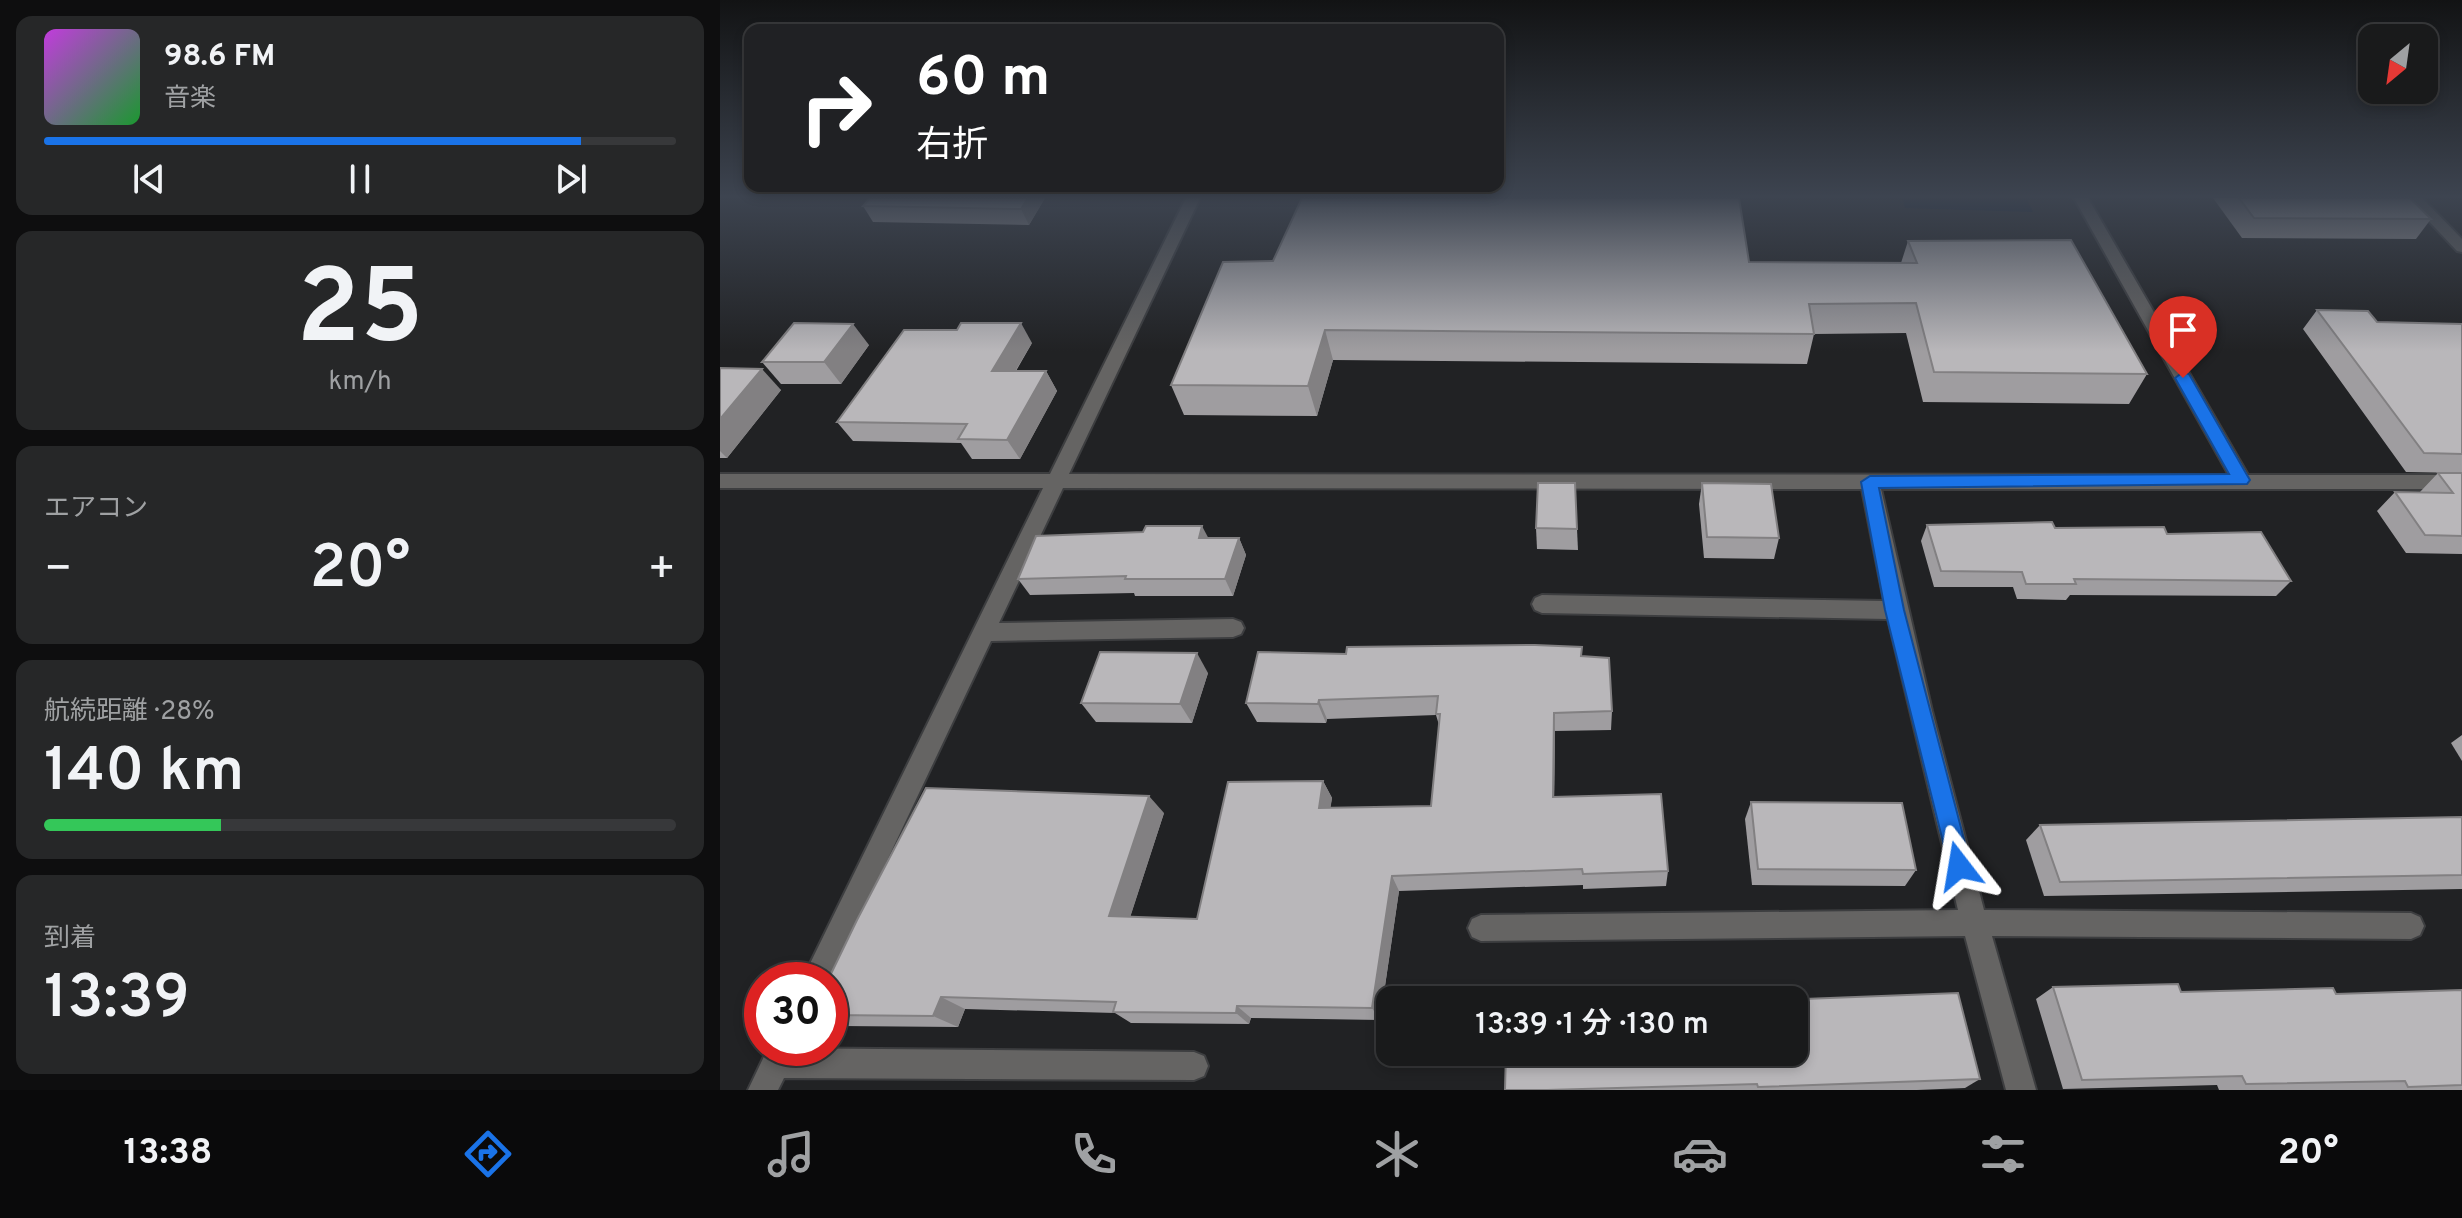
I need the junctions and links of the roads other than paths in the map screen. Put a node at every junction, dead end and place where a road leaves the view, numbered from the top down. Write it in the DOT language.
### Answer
graph roads {
  1 [pos="1168,249"];
  2 [pos="2110,249"];
  3 [pos="2241,480"];
  4 [pos="720,481"];
  5 [pos="1870,482"];
  6 [pos="2462,482"];
  7 [pos="1054,483"];
  8 [pos="1542,604"];
  9 [pos="1895,610"];
  10 [pos="1233,628"];
  11 [pos="985,632"];
  12 [pos="1973,923"];
  13 [pos="2411,926"];
  14 [pos="1481,928"];
  15 [pos="825,962"];
  16 [pos="1194,1066"];
  17 [pos="774,1067"];
  18 [pos="2021,1090"];
  1 -- 7 [label="street"];
  2 -- 3 [label="street"];
  3 -- 5 [label="street"];
  3 -- 6 [label="street"];
  4 -- 7 [label="street"];
  5 -- 7 [label="street"];
  5 -- 9 [label="street"];
  7 -- 11 [label="street"];
  8 -- 9 [label="street"];
  9 -- 12 [label="street"];
  10 -- 11 [label="street"];
  11 -- 15 [label="street"];
  12 -- 13 [label="street"];
  12 -- 14 [label="street"];
  12 -- 18 [label="street"];
  16 -- 17 [label="street"];
}
